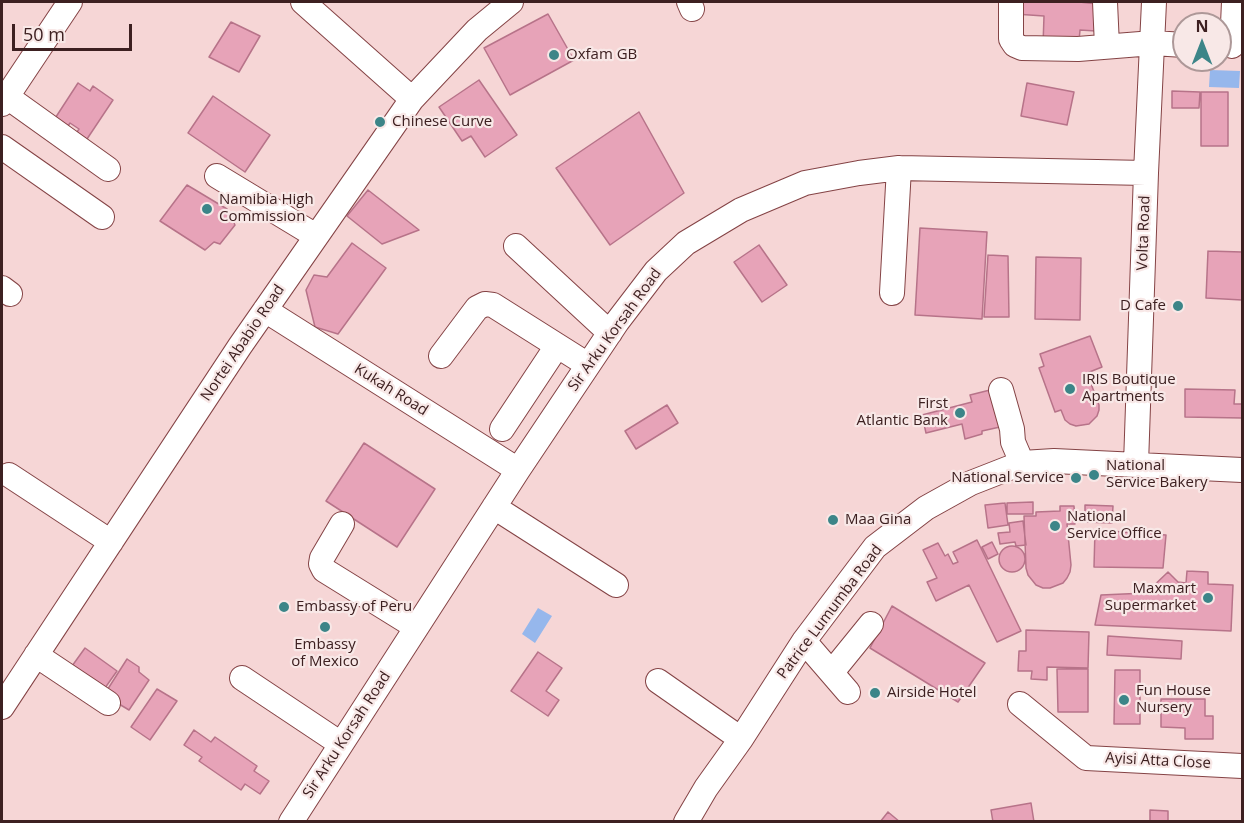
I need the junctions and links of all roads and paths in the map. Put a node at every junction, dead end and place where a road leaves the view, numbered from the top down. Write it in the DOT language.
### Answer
graph roads {
  1 [pos="70,2"];
  2 [pos="303,2"];
  3 [pos="512,2"];
  4 [pos="1011,2"];
  5 [pos="1105,2"];
  6 [pos="1154,2"];
  7 [pos="1234,2"];
  8 [pos="1232,31"];
  9 [pos="1153,43"];
  10 [pos="1172,44"];
  11 [pos="1107,46"];
  12 [pos="412,99"];
  13 [pos="4,100"];
  14 [pos="2,147"];
  15 [pos="899,168"];
  16 [pos="108,169"];
  17 [pos="1146,173"];
  18 [pos="217,176"];
  19 [pos="102,217"];
  20 [pos="316,236"];
  21 [pos="516,246"];
  22 [pos="892,293"];
  23 [pos="265,310"];
  24 [pos="610,333"];
  25 [pos="557,346"];
  26 [pos="441,356"];
  27 [pos="588,365"];
  28 [pos="1001,390"];
  29 [pos="502,429"];
  30 [pos="1022,463"];
  31 [pos="1136,464"];
  32 [pos="518,470"];
  33 [pos="1242,470"];
  34 [pos="9,475"];
  35 [pos="494,507"];
  36 [pos="342,524"];
  37 [pos="111,542"];
  38 [pos="615,585"];
  39 [pos="871,624"];
  40 [pos="416,627"];
  41 [pos="804,641"];
  42 [pos="36,656"];
  43 [pos="832,672"];
  44 [pos="243,678"];
  45 [pos="658,681"];
  46 [pos="848,692"];
  47 [pos="108,703"];
  48 [pos="1020,704"];
  49 [pos="2,707"];
  50 [pos="741,739"];
  51 [pos="341,744"];
  52 [pos="1242,766"];
  53 [pos="291,822"];
  54 [pos="686,822"];
  1 -- 13 [label="street"];
  2 -- 12 [label="street"];
  3 -- 12 [label="street, Nortei Ababio Road"];
  4 -- 11 [label="street"];
  5 -- 11 [label="street"];
  6 -- 9 [label="street, Volta Road"];
  7 -- 8 [label="street"];
  9 -- 10 [label="street"];
  9 -- 11 [label="street"];
  9 -- 17 [label="street, Volta Road"];
  12 -- 20 [label="street, Nortei Ababio Road"];
  13 -- 16 [label="street"];
  14 -- 19 [label="street"];
  15 -- 17 [label="street, Sir Arku Korsah Road"];
  15 -- 22 [label="street"];
  15 -- 24 [label="street, Sir Arku Korsah Road"];
  17 -- 31 [label="street, Volta Road"];
  18 -- 20 [label="street"];
  20 -- 23 [label="street, Nortei Ababio Road"];
  21 -- 24 [label="street"];
  23 -- 32 [label="street, Kukah Road"];
  23 -- 37 [label="street, Nortei Ababio Road"];
  24 -- 27 [label="street, Sir Arku Korsah Road"];
  25 -- 26 [label="street"];
  25 -- 27 [label="street"];
  25 -- 29 [label="street"];
  27 -- 32 [label="street, Sir Arku Korsah Road"];
  28 -- 30 [label="street"];
  30 -- 31 [label="street, Patrice Lumumba Road"];
  30 -- 41 [label="street, Patrice Lumumba Road"];
  31 -- 33 [label="street, Patrice Lumumba Road"];
  32 -- 35 [label="street, Sir Arku Korsah Road"];
  34 -- 37 [label="street"];
  35 -- 38 [label="street"];
  35 -- 40 [label="street, Sir Arku Korsah Road"];
  36 -- 40 [label="street"];
  37 -- 42 [label="street, Nortei Ababio Road"];
  39 -- 43 [label="street"];
  40 -- 51 [label="street, Sir Arku Korsah Road"];
  41 -- 43 [label="street"];
  41 -- 50 [label="street, Patrice Lumumba Road"];
  42 -- 47 [label="street"];
  42 -- 49 [label="street, Nortei Ababio Road"];
  43 -- 46 [label="street"];
  44 -- 51 [label="street"];
  45 -- 50 [label="street"];
  48 -- 52 [label="street, Ayisi Atta Close"];
  50 -- 54 [label="street, Patrice Lumumba Road"];
  51 -- 53 [label="street, Sir Arku Korsah Road"];
}
